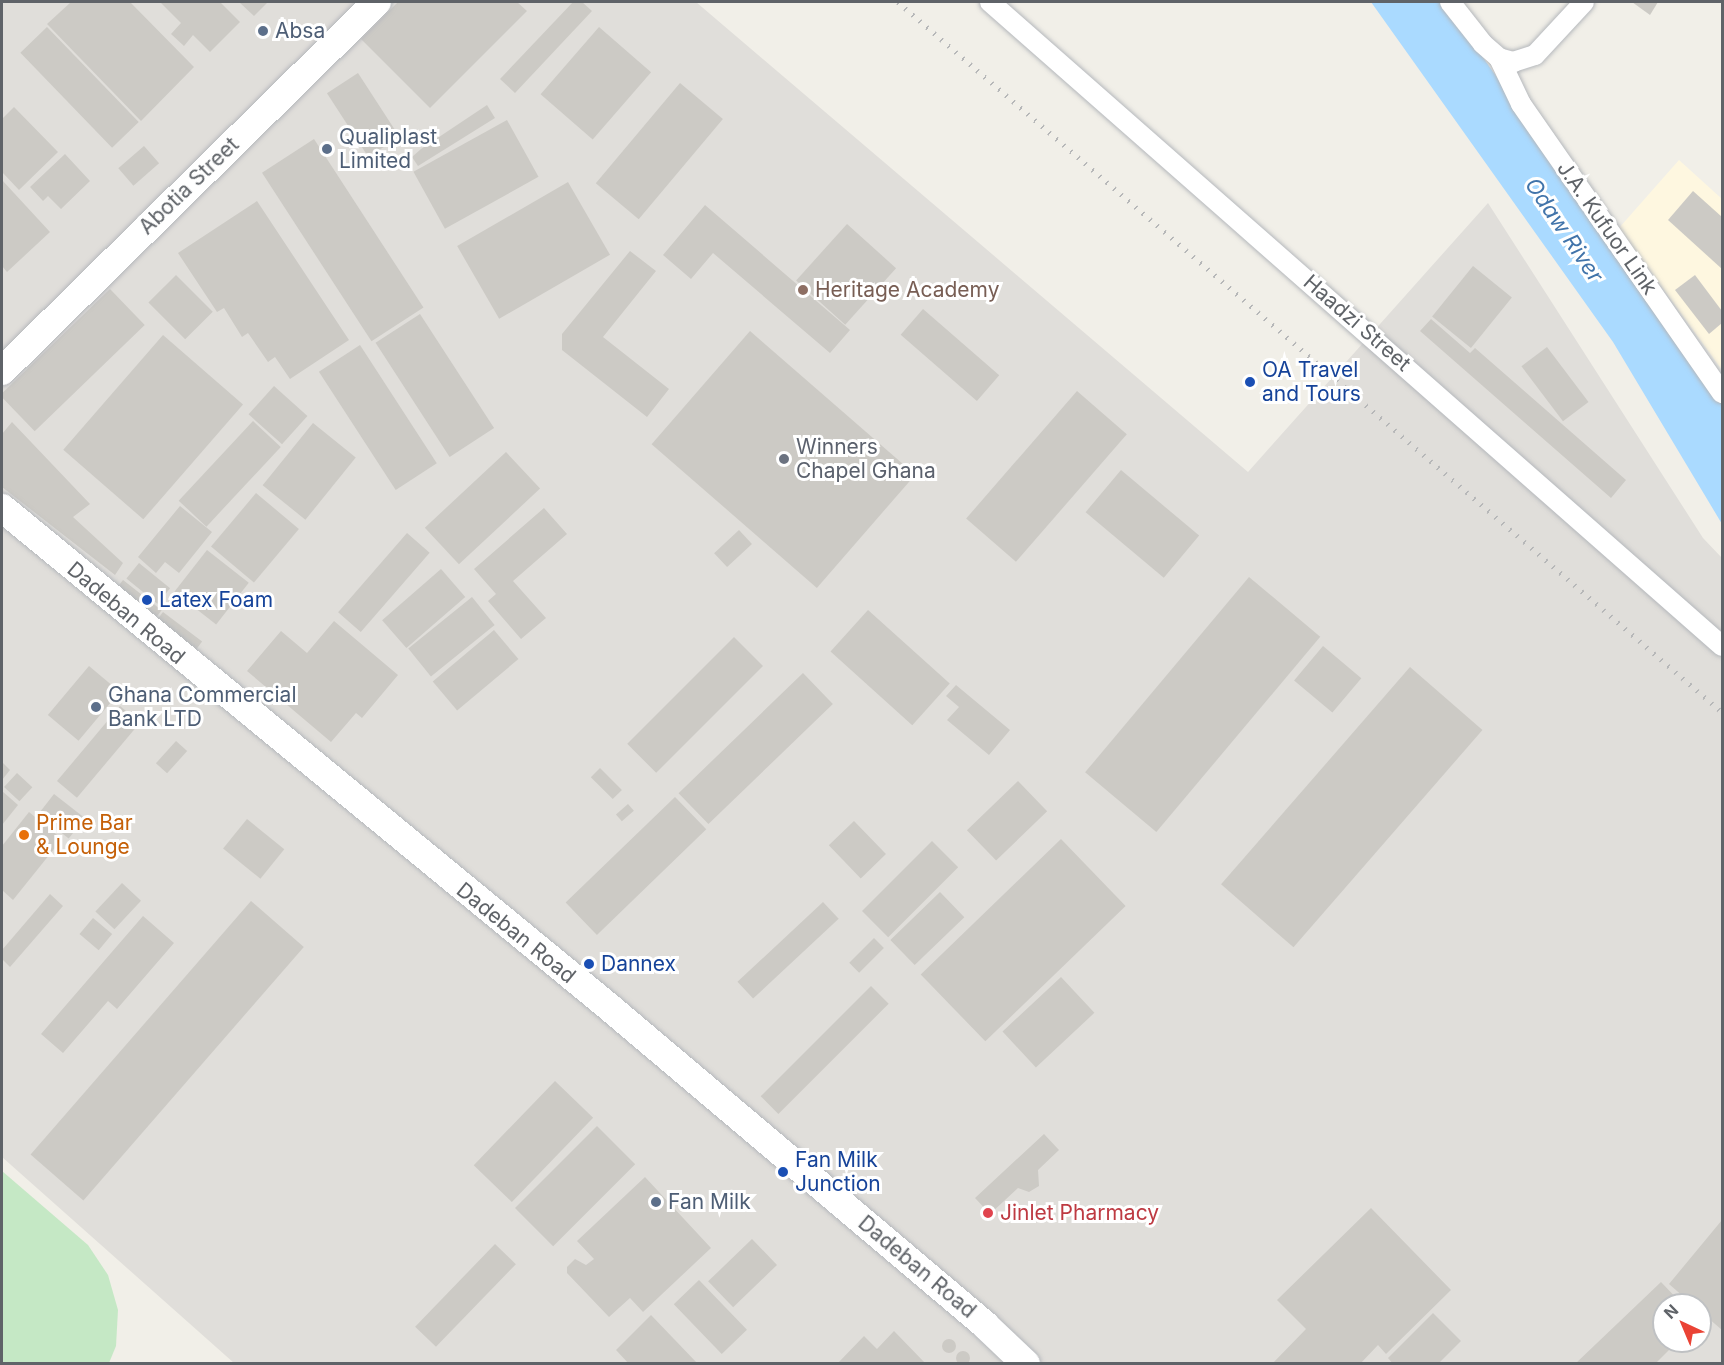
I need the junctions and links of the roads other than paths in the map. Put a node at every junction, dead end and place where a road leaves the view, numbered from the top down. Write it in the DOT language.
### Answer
graph roads {
  1 [pos="377,2"];
  2 [pos="990,2"];
  3 [pos="1450,2"];
  4 [pos="1584,2"];
  5 [pos="1499,58"];
  6 [pos="2,371"];
  7 [pos="1722,393"];
  8 [pos="2,508"];
  9 [pos="1722,646"];
  10 [pos="1026,1364"];
  1 -- 6 [label="street, Abotia Street"];
  2 -- 9 [label="street, Haadzi Street"];
  3 -- 5 [label="street"];
  4 -- 5 [label="street"];
  5 -- 7 [label="street, J.A. Kufuor Link"];
  8 -- 10 [label="street, Dadeban Road"];
}
